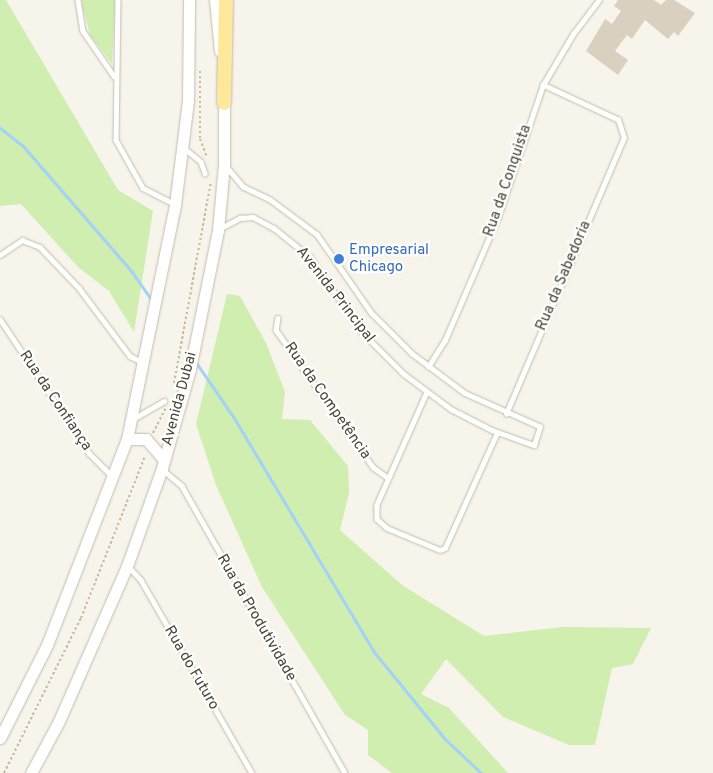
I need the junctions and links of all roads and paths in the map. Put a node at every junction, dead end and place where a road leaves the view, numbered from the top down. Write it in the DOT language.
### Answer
graph roads {
  1 [pos="78,0"];
  2 [pos="118,0"];
  3 [pos="189,0"];
  4 [pos="215,0"];
  5 [pos="226,0"];
  6 [pos="599,0"];
  7 [pos="115,77"];
  8 [pos="543,85"];
  9 [pos="224,103"];
  10 [pos="182,147"];
  11 [pos="224,164"];
  12 [pos="205,173"];
  13 [pos="175,205"];
  14 [pos="218,230"];
  15 [pos="0,255"];
  16 [pos="278,318"];
  17 [pos="0,319"];
  18 [pos="146,364"];
  19 [pos="428,367"];
  20 [pos="427,392"];
  21 [pos="164,401"];
  22 [pos="506,414"];
  23 [pos="132,419"];
  24 [pos="497,433"];
  25 [pos="127,439"];
  26 [pos="163,464"];
  27 [pos="388,478"];
  28 [pos="114,479"];
  29 [pos="127,566"];
  30 [pos="0,738"];
  31 [pos="31,773"];
  32 [pos="252,773"];
  33 [pos="344,773"];
  1 -- 7 [label="lane"];
  2 -- 7 [label="lane"];
  3 -- 10 [label="street"];
  4 -- 9 [label="street, Avenida Dubai"];
  5 -- 9 [label="main road"];
  6 -- 8 [label="lane, Rua da Conquista"];
  7 -- 13 [label="lane"];
  8 -- 19 [label="lane, Rua da Conquista"];
  8 -- 22 [label="lane, Rua da Sabedoria"];
  9 -- 11 [label="street, Avenida Dubai"];
  10 -- 12 [label="lane"];
  10 -- 13 [label="street"];
  11 -- 14 [label="street, Avenida Dubai"];
  11 -- 19 [label="lane, Avenida Principal"];
  13 -- 18 [label="street"];
  14 -- 20 [label="lane, Avenida Principal"];
  14 -- 26 [label="street, Avenida Dubai"];
  15 -- 18 [label="lane"];
  16 -- 27 [label="lane, Rua da Competência"];
  17 -- 28 [label="lane, Rua da Confiança"];
  18 -- 23 [label="street"];
  19 -- 22 [label="lane, Avenida Principal"];
  20 -- 24 [label="lane, Avenida Principal"];
  20 -- 27 [label="lane"];
  21 -- 23 [label="lane"];
  22 -- 24 [label="lane, Avenida Principal"];
  23 -- 25 [label="street"];
  24 -- 27 [label="lane"];
  25 -- 26 [label="street"];
  25 -- 28 [label="street"];
  26 -- 29 [label="street, Avenida Dubai"];
  26 -- 33 [label="lane, Rua da Produtividade"];
  28 -- 30 [label="street"];
  29 -- 31 [label="street, Avenida Dubai"];
  29 -- 32 [label="lane, Rua do Futuro"];
}
